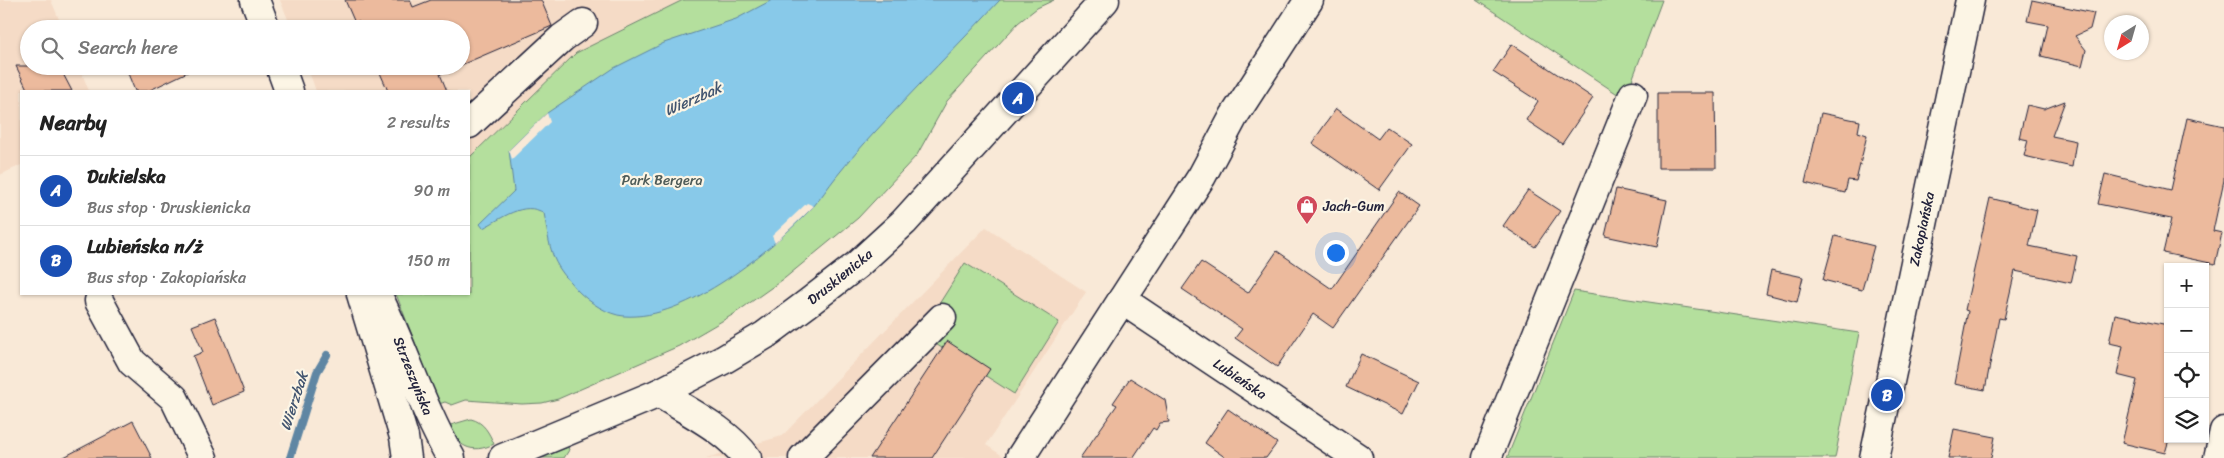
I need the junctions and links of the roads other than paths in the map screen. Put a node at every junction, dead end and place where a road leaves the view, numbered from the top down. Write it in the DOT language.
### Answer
graph roads {
  1 [pos="254,0"];
  2 [pos="1106,0"];
  3 [pos="1309,0"];
  4 [pos="1970,0"];
  5 [pos="262,20"];
  6 [pos="583,23"];
  7 [pos="283,75"];
  8 [pos="289,90"];
  9 [pos="1633,95"];
  10 [pos="470,123"];
  11 [pos="361,295"];
  12 [pos="377,295"];
  13 [pos="1122,300"];
  14 [pos="99,301"];
  15 [pos="942,318"];
  16 [pos="659,393"];
  17 [pos="2224,431"];
  18 [pos="1327,449"];
  19 [pos="204,458"];
  20 [pos="407,458"];
  21 [pos="451,458"];
  22 [pos="503,458"];
  23 [pos="747,458"];
  24 [pos="803,458"];
  25 [pos="1020,458"];
  26 [pos="1358,458"];
  27 [pos="1487,458"];
  28 [pos="1874,458"];
  29 [pos="2218,458"];
  1 -- 5 [label="street"];
  2 -- 16 [label="street, Druskienicka"];
  3 -- 13 [label="street"];
  4 -- 28 [label="street, Zakopiańska"];
  6 -- 10 [label="street"];
  7 -- 8 [label="street"];
  9 -- 27 [label="street"];
  11 -- 20 [label="street, Strzeszyńska"];
  12 -- 21 [label="street, Strzeszyńska"];
  13 -- 18 [label="street, Lubieńska"];
  13 -- 25 [label="street"];
  14 -- 19 [label="street"];
  15 -- 24 [label="street"];
  16 -- 22 [label="street, Druskienicka"];
  16 -- 23 [label="street"];
  17 -- 29 [label="street"];
  18 -- 26 [label="street, Lubieńska"];
}
